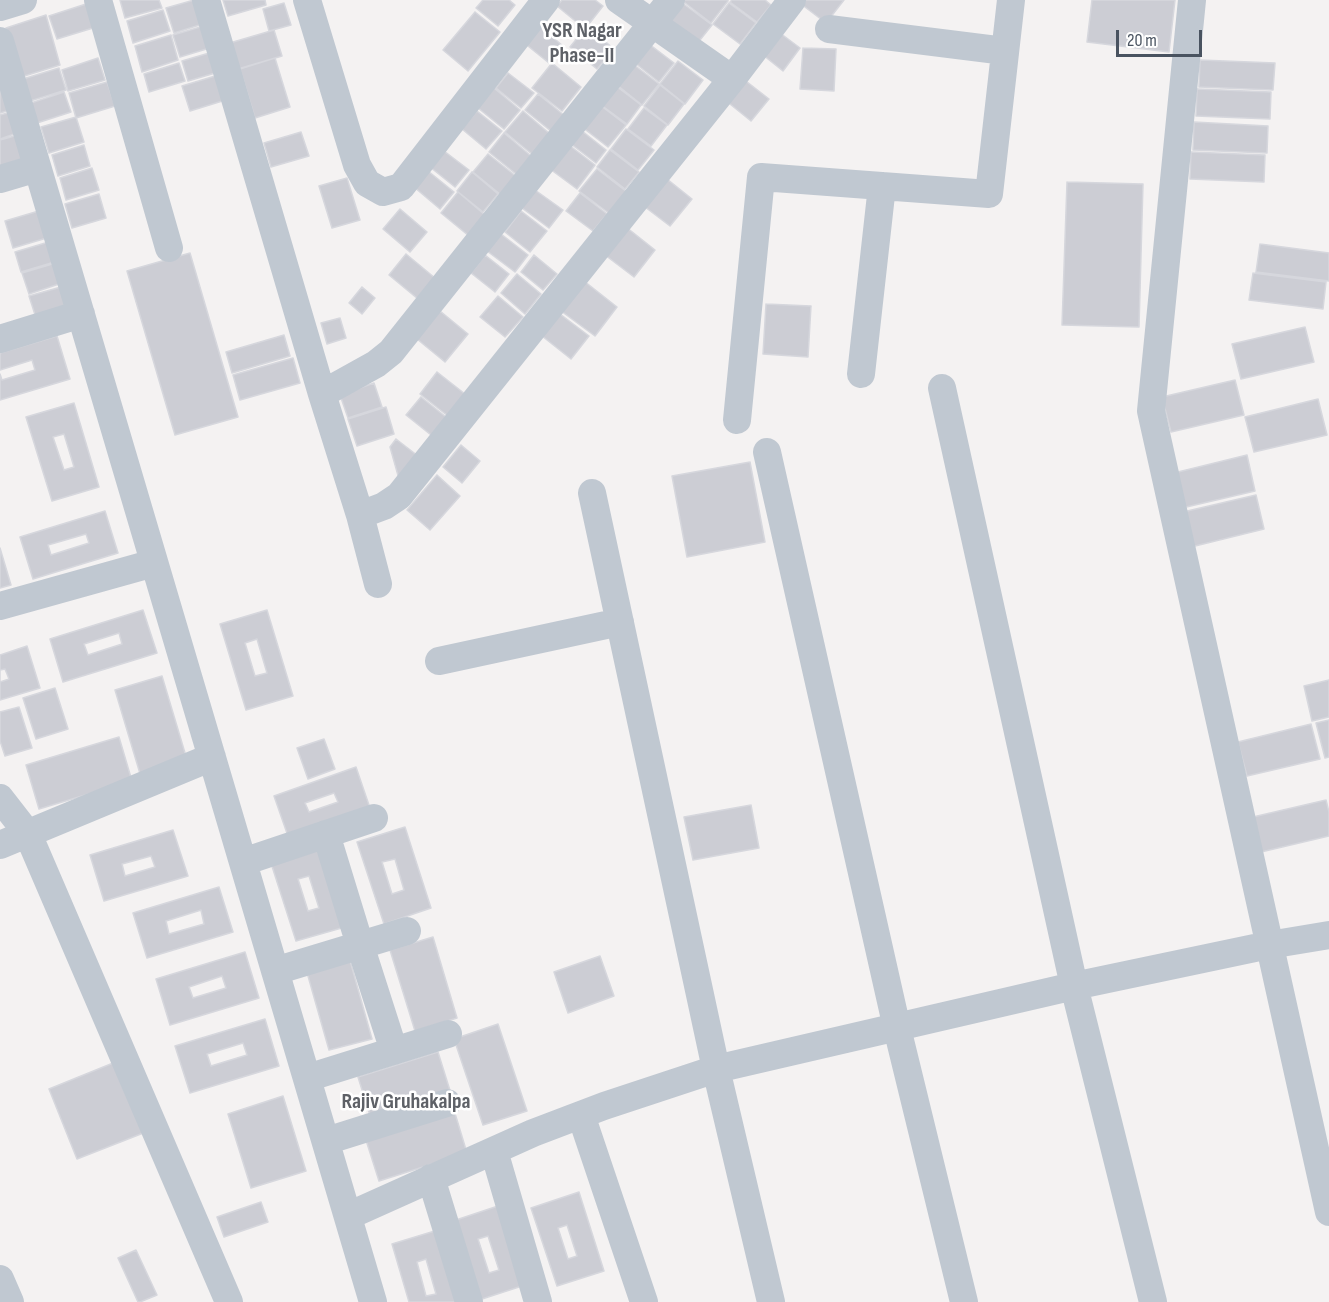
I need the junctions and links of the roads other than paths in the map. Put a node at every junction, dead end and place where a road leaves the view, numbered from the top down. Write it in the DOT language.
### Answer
graph roads {
  1 [pos="23,0"];
  2 [pos="98,0"];
  3 [pos="206,0"];
  4 [pos="307,0"];
  5 [pos="546,0"];
  6 [pos="619,0"];
  7 [pos="671,0"];
  8 [pos="792,0"];
  9 [pos="1011,0"];
  10 [pos="1192,0"];
  11 [pos="0,7"];
  12 [pos="652,24"];
  13 [pos="829,29"];
  14 [pos="0,41"];
  15 [pos="1005,51"];
  16 [pos="732,79"];
  17 [pos="37,168"];
  18 [pos="0,179"];
  19 [pos="882,186"];
  20 [pos="169,249"];
  21 [pos="81,314"];
  22 [pos="0,339"];
  23 [pos="861,374"];
  24 [pos="942,388"];
  25 [pos="322,394"];
  26 [pos="738,420"];
  27 [pos="767,452"];
  28 [pos="592,493"];
  29 [pos="360,514"];
  30 [pos="154,563"];
  31 [pos="378,584"];
  32 [pos="0,606"];
  33 [pos="620,622"];
  34 [pos="439,661"];
  35 [pos="212,757"];
  36 [pos="0,798"];
  37 [pos="374,818"];
  38 [pos="28,834"];
  39 [pos="326,834"];
  40 [pos="0,845"];
  41 [pos="243,862"];
  42 [pos="407,931"];
  43 [pos="1329,935"];
  44 [pos="360,945"];
  45 [pos="1269,945"];
  46 [pos="275,971"];
  47 [pos="1074,986"];
  48 [pos="897,1028"];
  49 [pos="448,1034"];
  50 [pos="394,1051"];
  51 [pos="716,1069"];
  52 [pos="307,1078"];
  53 [pos="447,1103"];
  54 [pos="581,1115"];
  55 [pos="326,1141"];
  56 [pos="494,1151"];
  57 [pos="431,1178"];
  58 [pos="1329,1212"];
  59 [pos="348,1216"];
  60 [pos="0,1279"];
  61 [pos="550,1301"];
  62 [pos="10,1302"];
  63 [pos="229,1302"];
  64 [pos="373,1302"];
  65 [pos="469,1302"];
  66 [pos="644,1302"];
  67 [pos="771,1302"];
  68 [pos="964,1302"];
  69 [pos="1153,1302"];
  1 -- 11 [label="street"];
  2 -- 20 [label="street"];
  3 -- 25 [label="street"];
  4 -- 5 [label="street"];
  6 -- 12 [label="street"];
  7 -- 12 [label="street"];
  8 -- 16 [label="street"];
  9 -- 15 [label="street"];
  10 -- 45 [label="street"];
  12 -- 16 [label="street"];
  12 -- 25 [label="street"];
  13 -- 15 [label="street"];
  14 -- 17 [label="street"];
  15 -- 19 [label="street"];
  16 -- 29 [label="street"];
  17 -- 18 [label="street"];
  17 -- 21 [label="street"];
  19 -- 23 [label="street"];
  19 -- 26 [label="street"];
  21 -- 22 [label="street"];
  21 -- 30 [label="street"];
  24 -- 47 [label="street"];
  25 -- 29 [label="street"];
  27 -- 48 [label="street"];
  28 -- 33 [label="street"];
  29 -- 31 [label="street"];
  30 -- 32 [label="street"];
  30 -- 35 [label="street"];
  33 -- 34 [label="street"];
  33 -- 51 [label="street"];
  35 -- 38 [label="street"];
  35 -- 41 [label="street"];
  36 -- 38 [label="street"];
  37 -- 39 [label="street"];
  38 -- 40 [label="street"];
  38 -- 63 [label="street"];
  39 -- 41 [label="street"];
  39 -- 44 [label="street"];
  41 -- 46 [label="street"];
  42 -- 44 [label="street"];
  43 -- 45 [label="street"];
  44 -- 46 [label="street"];
  44 -- 50 [label="street"];
  45 -- 47 [label="street"];
  45 -- 58 [label="street"];
  46 -- 52 [label="street"];
  47 -- 48 [label="street"];
  47 -- 69 [label="street"];
  48 -- 51 [label="street"];
  48 -- 68 [label="street"];
  49 -- 50 [label="street"];
  50 -- 52 [label="street"];
  51 -- 54 [label="street"];
  51 -- 67 [label="street"];
  52 -- 55 [label="street"];
  53 -- 55 [label="street"];
  54 -- 56 [label="street"];
  54 -- 66 [label="street"];
  55 -- 59 [label="street"];
  56 -- 57 [label="street"];
  56 -- 61 [label="street"];
  57 -- 59 [label="street"];
  57 -- 65 [label="street"];
  59 -- 64 [label="street"];
  60 -- 62 [label="street"];
}
